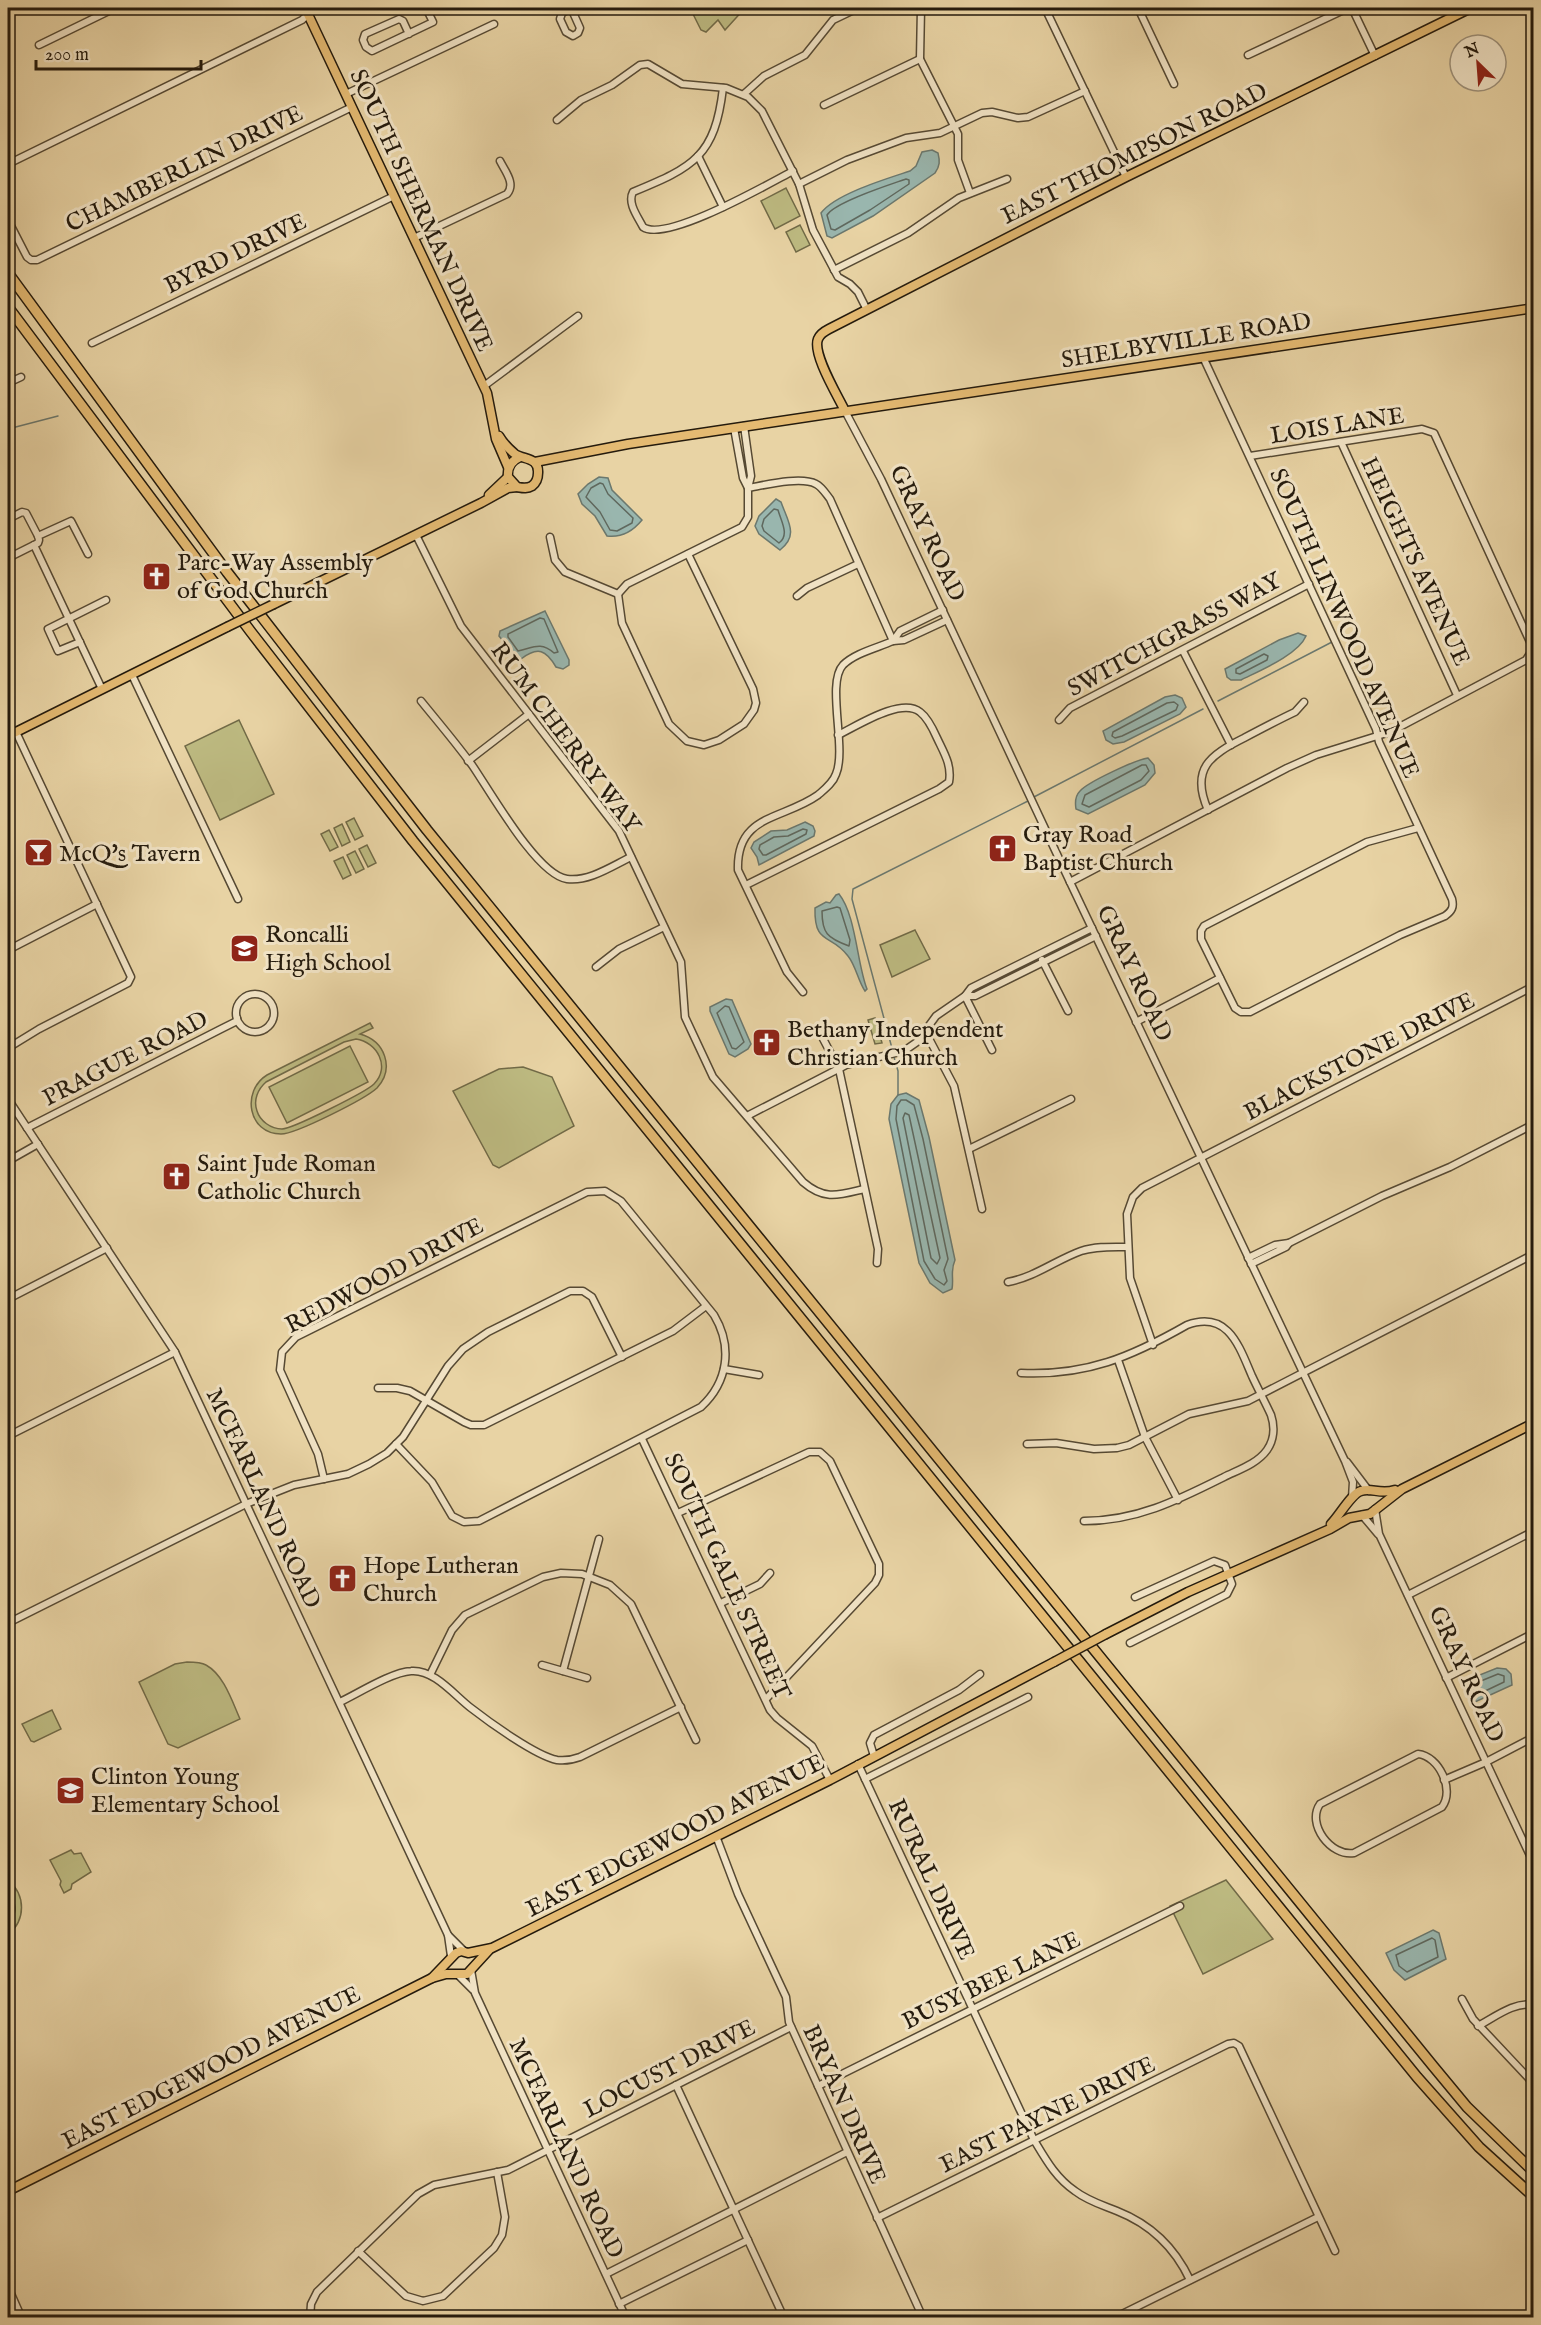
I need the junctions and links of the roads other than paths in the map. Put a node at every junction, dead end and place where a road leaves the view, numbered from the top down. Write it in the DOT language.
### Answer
graph roads {
  1 [pos="115,8"];
  2 [pos="315,8"];
  3 [pos="426,8"];
  4 [pos="858,8"];
  5 [pos="913,8"];
  6 [pos="921,8"];
  7 [pos="977,8"];
  8 [pos="1045,8"];
  9 [pos="1138,8"];
  10 [pos="1350,8"];
  11 [pos="1471,8"];
  12 [pos="306,11"];
  13 [pos="494,24"];
  14 [pos="409,34"];
  15 [pos="39,45"];
  16 [pos="1248,55"];
  17 [pos="1375,56"];
  18 [pos="920,59"];
  19 [pos="1174,84"];
  20 [pos="723,88"];
  21 [pos="1085,91"];
  22 [pos="346,94"];
  23 [pos="744,94"];
  24 [pos="824,105"];
  25 [pos="352,107"];
  26 [pos="557,120"];
  27 [pos="954,127"];
  28 [pos="698,156"];
  29 [pos="500,161"];
  30 [pos="8,164"];
  31 [pos="793,171"];
  32 [pos="1126,177"];
  33 [pos="1007,179"];
  34 [pos="799,184"];
  35 [pos="970,193"];
  36 [pos="394,196"];
  37 [pos="723,207"];
  38 [pos="8,220"];
  39 [pos="414,238"];
  40 [pos="834,270"];
  41 [pos="8,273"];
  42 [pos="8,307"];
  43 [pos="866,308"];
  44 [pos="1533,308"];
  45 [pos="578,316"];
  46 [pos="818,339"];
  47 [pos="92,343"];
  48 [pos="1203,357"];
  49 [pos="21,376"];
  50 [pos="8,383"];
  51 [pos="484,386"];
  52 [pos="845,411"];
  53 [pos="744,426"];
  54 [pos="734,428"];
  55 [pos="496,432"];
  56 [pos="1341,442"];
  57 [pos="574,454"];
  58 [pos="1250,456"];
  59 [pos="520,457"];
  60 [pos="534,462"];
  61 [pos="508,467"];
  62 [pos="539,472"];
  63 [pos="508,477"];
  64 [pos="518,487"];
  65 [pos="748,488"];
  66 [pos="466,510"];
  67 [pos="8,519"];
  68 [pos="416,535"];
  69 [pos="38,536"];
  70 [pos="550,537"];
  71 [pos="34,545"];
  72 [pos="87,554"];
  73 [pos="688,554"];
  74 [pos="8,558"];
  75 [pos="858,564"];
  76 [pos="1309,584"];
  77 [pos="618,594"];
  78 [pos="797,596"];
  79 [pos="106,600"];
  80 [pos="943,610"];
  81 [pos="69,618"];
  82 [pos="947,620"];
  83 [pos="893,641"];
  84 [pos="80,642"];
  85 [pos="1183,651"];
  86 [pos="132,675"];
  87 [pos="102,689"];
  88 [pos="1457,695"];
  89 [pos="420,700"];
  90 [pos="1304,702"];
  91 [pos="529,714"];
  92 [pos="1059,720"];
  93 [pos="12,734"];
  94 [pos="838,735"];
  95 [pos="1378,735"];
  96 [pos="1230,745"];
  97 [pos="468,761"];
  98 [pos="1208,810"];
  99 [pos="1418,828"];
  100 [pos="631,857"];
  101 [pos="1070,882"];
  102 [pos="746,885"];
  103 [pos="238,899"];
  104 [pos="97,904"];
  105 [pos="664,927"];
  106 [pos="1092,928"];
  107 [pos="1096,936"];
  108 [pos="8,950"];
  109 [pos="1040,954"];
  110 [pos="1043,962"];
  111 [pos="596,967"];
  112 [pos="1220,978"];
  113 [pos="1533,986"];
  114 [pos="803,992"];
  115 [pos="965,996"];
  116 [pos="1068,1011"];
  117 [pos="237,1018"];
  118 [pos="1136,1022"];
  119 [pos="925,1031"];
  120 [pos="820,1033"];
  121 [pos="8,1048"];
  122 [pos="992,1050"];
  123 [pos="839,1069"];
  124 [pos="8,1099"];
  125 [pos="1071,1099"];
  126 [pos="747,1116"];
  127 [pos="1533,1124"];
  128 [pos="27,1128"];
  129 [pos="38,1144"];
  130 [pos="969,1149"];
  131 [pos="1200,1157"];
  132 [pos="8,1161"];
  133 [pos="864,1189"];
  134 [pos="982,1209"];
  135 [pos="1128,1247"];
  136 [pos="107,1248"];
  137 [pos="1533,1254"];
  138 [pos="1250,1261"];
  139 [pos="877,1263"];
  140 [pos="1008,1282"];
  141 [pos="8,1299"];
  142 [pos="706,1305"];
  143 [pos="1153,1345"];
  144 [pos="175,1352"];
  145 [pos="622,1356"];
  146 [pos="1118,1360"];
  147 [pos="724,1369"];
  148 [pos="1020,1373"];
  149 [pos="1303,1374"];
  150 [pos="759,1375"];
  151 [pos="378,1388"];
  152 [pos="1260,1394"];
  153 [pos="426,1401"];
  154 [pos="1533,1423"];
  155 [pos="8,1436"];
  156 [pos="1145,1437"];
  157 [pos="642,1438"];
  158 [pos="396,1444"];
  159 [pos="1027,1444"];
  160 [pos="1345,1461"];
  161 [pos="324,1479"];
  162 [pos="1402,1489"];
  163 [pos="1369,1491"];
  164 [pos="1352,1498"];
  165 [pos="1178,1500"];
  166 [pos="246,1504"];
  167 [pos="1376,1509"];
  168 [pos="678,1513"];
  169 [pos="1362,1515"];
  170 [pos="1084,1521"];
  171 [pos="1325,1531"];
  172 [pos="1533,1531"];
  173 [pos="1379,1534"];
  174 [pos="600,1539"];
  175 [pos="770,1573"];
  176 [pos="1230,1573"];
  177 [pos="589,1576"];
  178 [pos="1408,1595"];
  179 [pos="1135,1597"];
  180 [pos="721,1603"];
  181 [pos="8,1623"];
  182 [pos="1533,1633"];
  183 [pos="1130,1643"];
  184 [pos="542,1665"];
  185 [pos="563,1671"];
  186 [pos="980,1674"];
  187 [pos="430,1675"];
  188 [pos="586,1678"];
  189 [pos="1446,1678"];
  190 [pos="1028,1697"];
  191 [pos="766,1699"];
  192 [pos="340,1702"];
  193 [pos="681,1707"];
  194 [pos="1533,1737"];
  195 [pos="696,1740"];
  196 [pos="874,1755"];
  197 [pos="1486,1762"];
  198 [pos="858,1764"];
  199 [pos="830,1779"];
  200 [pos="865,1779"];
  201 [pos="1444,1780"];
  202 [pos="717,1836"];
  203 [pos="1533,1864"];
  204 [pos="1180,1906"];
  205 [pos="448,1935"];
  206 [pos="492,1948"];
  207 [pos="466,1952"];
  208 [pos="451,1958"];
  209 [pos="472,1968"];
  210 [pos="457,1974"];
  211 [pos="432,1978"];
  212 [pos="475,1993"];
  213 [pos="1462,1999"];
  214 [pos="1533,2006"];
  215 [pos="973,2010"];
  216 [pos="1478,2026"];
  217 [pos="791,2027"];
  218 [pos="1533,2084"];
  219 [pos="676,2085"];
  220 [pos="818,2086"];
  221 [pos="1034,2140"];
  222 [pos="548,2149"];
  223 [pos="848,2152"];
  224 [pos="496,2172"];
  225 [pos="1533,2172"];
  226 [pos="8,2191"];
  227 [pos="1533,2197"];
  228 [pos="734,2209"];
  229 [pos="1318,2217"];
  230 [pos="877,2218"];
  231 [pos="748,2240"];
  232 [pos="358,2251"];
  233 [pos="1335,2251"];
  234 [pos="606,2274"];
  235 [pos="1190,2280"];
  236 [pos="8,2287"];
  237 [pos="619,2304"];
  238 [pos="20,2314"];
  239 [pos="310,2318"];
  240 [pos="626,2318"];
  241 [pos="784,2318"];
  242 [pos="923,2318"];
  243 [pos="1114,2318"];
  1 -- 15 [label="street"];
  2 -- 12 [label="street"];
  3 -- 14 [label="street"];
  4 -- 23 [label="street"];
  5 -- 6 [label="street"];
  6 -- 7 [label="street"];
  6 -- 18 [label="street"];
  8 -- 21 [label="street"];
  9 -- 19 [label="street"];
  10 -- 16 [label="street"];
  10 -- 17 [label="street"];
  11 -- 17 [label="main road, EAST THOMPSON ROAD"];
  12 -- 22 [label="main road, SOUTH SHERMAN DRIVE"];
  12 -- 30 [label="street"];
  13 -- 22 [label="street"];
  14 -- 14 [label="street"];
  17 -- 32 [label="main road, EAST THOMPSON ROAD"];
  18 -- 24 [label="street"];
  18 -- 27 [label="street"];
  20 -- 23 [label="street"];
  20 -- 26 [label="street"];
  20 -- 28 [label="street"];
  21 -- 27 [label="street"];
  21 -- 32 [label="street"];
  22 -- 25 [label="main road, SOUTH SHERMAN DRIVE"];
  23 -- 31 [label="street"];
  25 -- 36 [label="main road, SOUTH SHERMAN DRIVE"];
  25 -- 38 [label="street, CHAMBERLIN DRIVE"];
  27 -- 34 [label="street"];
  27 -- 35 [label="street"];
  28 -- 37 [label="street"];
  28 -- 37 [label="street"];
  29 -- 39 [label="street"];
  31 -- 34 [label="street"];
  31 -- 37 [label="street"];
  32 -- 43 [label="main road, EAST THOMPSON ROAD"];
  33 -- 35 [label="street"];
  34 -- 40 [label="street"];
  35 -- 40 [label="street"];
  36 -- 39 [label="main road, SOUTH SHERMAN DRIVE"];
  36 -- 47 [label="street, BYRD DRIVE"];
  39 -- 51 [label="main road, SOUTH SHERMAN DRIVE"];
  40 -- 43 [label="street"];
  41 -- 225 [label="highway"];
  42 -- 227 [label="highway"];
  43 -- 46 [label="main road, EAST THOMPSON ROAD"];
  44 -- 48 [label="main road, SHELBYVILLE ROAD"];
  45 -- 51 [label="street"];
  46 -- 52 [label="main road, GRAY ROAD"];
  48 -- 52 [label="main road, SHELBYVILLE ROAD"];
  48 -- 58 [label="street, SOUTH LINWOOD AVENUE"];
  49 -- 50 [label="street"];
  51 -- 55 [label="main road, SOUTH SHERMAN DRIVE"];
  52 -- 53 [label="main road"];
  52 -- 80 [label="street, GRAY ROAD"];
  53 -- 54 [label="main road"];
  53 -- 65 [label="street"];
  54 -- 57 [label="main road"];
  54 -- 65 [label="street"];
  55 -- 59 [label="main road, SOUTH SHERMAN DRIVE"];
  55 -- 61 [label="main road, SOUTH SHERMAN DRIVE"];
  56 -- 58 [label="street, LOIS LANE"];
  56 -- 88 [label="street, HEIGHTS AVENUE"];
  56 -- 88 [label="street, LOIS LANE"];
  57 -- 60 [label="main road"];
  57 -- 62 [label="main road"];
  58 -- 76 [label="street, SOUTH LINWOOD AVENUE"];
  59 -- 60 [label="main road"];
  59 -- 61 [label="main road"];
  60 -- 62 [label="main road"];
  61 -- 63 [label="main road"];
  62 -- 64 [label="main road"];
  63 -- 64 [label="main road"];
  63 -- 66 [label="main road"];
  64 -- 66 [label="main road"];
  65 -- 73 [label="street"];
  65 -- 75 [label="street"];
  66 -- 68 [label="main road"];
  67 -- 69 [label="street"];
  68 -- 86 [label="main road, bridge"];
  68 -- 91 [label="street, RUM CHERRY WAY"];
  69 -- 71 [label="street"];
  69 -- 72 [label="street"];
  70 -- 77 [label="street"];
  71 -- 74 [label="street"];
  71 -- 81 [label="street"];
  73 -- 77 [label="street"];
  73 -- 77 [label="street"];
  75 -- 78 [label="street"];
  75 -- 83 [label="street"];
  76 -- 85 [label="street, SWITCHGRASS WAY"];
  76 -- 95 [label="street, SOUTH LINWOOD AVENUE"];
  79 -- 81 [label="street"];
  80 -- 82 [label="street, GRAY ROAD"];
  80 -- 83 [label="street"];
  81 -- 84 [label="street"];
  81 -- 84 [label="street"];
  82 -- 83 [label="street"];
  82 -- 101 [label="street, GRAY ROAD"];
  83 -- 94 [label="street"];
  84 -- 87 [label="street"];
  85 -- 92 [label="street, SWITCHGRASS WAY"];
  85 -- 96 [label="street"];
  86 -- 87 [label="main road"];
  86 -- 103 [label="street"];
  87 -- 93 [label="main road"];
  88 -- 95 [label="street"];
  89 -- 97 [label="street"];
  90 -- 96 [label="street"];
  91 -- 97 [label="street"];
  91 -- 100 [label="street, RUM CHERRY WAY"];
  93 -- 104 [label="street"];
  94 -- 102 [label="street"];
  94 -- 102 [label="street"];
  95 -- 98 [label="street"];
  95 -- 99 [label="street, SOUTH LINWOOD AVENUE"];
  96 -- 98 [label="street"];
  97 -- 100 [label="street"];
  98 -- 101 [label="street"];
  99 -- 112 [label="street"];
  99 -- 112 [label="street, SOUTH LINWOOD AVENUE"];
  100 -- 105 [label="street, RUM CHERRY WAY"];
  101 -- 106 [label="street, GRAY ROAD"];
  102 -- 114 [label="street"];
  104 -- 108 [label="street"];
  104 -- 121 [label="street"];
  105 -- 111 [label="street"];
  105 -- 126 [label="street, RUM CHERRY WAY"];
  106 -- 107 [label="street, GRAY ROAD"];
  106 -- 109 [label="street"];
  107 -- 110 [label="street"];
  107 -- 118 [label="street, GRAY ROAD"];
  109 -- 110 [label="street"];
  109 -- 115 [label="street"];
  110 -- 115 [label="street"];
  110 -- 116 [label="street"];
  112 -- 118 [label="street"];
  113 -- 131 [label="street, BLACKSTONE DRIVE"];
  115 -- 119 [label="street"];
  115 -- 122 [label="street"];
  117 -- 117 [label="street, PRAGUE ROAD"];
  117 -- 128 [label="street, PRAGUE ROAD"];
  118 -- 131 [label="street, GRAY ROAD"];
  119 -- 123 [label="street"];
  119 -- 130 [label="street"];
  120 -- 123 [label="street"];
  123 -- 126 [label="street"];
  123 -- 133 [label="street"];
  124 -- 128 [label="street, MCFARLAND ROAD"];
  125 -- 130 [label="street"];
  126 -- 133 [label="street, RUM CHERRY WAY"];
  127 -- 138 [label="street"];
  128 -- 129 [label="street, MCFARLAND ROAD"];
  129 -- 132 [label="street"];
  129 -- 136 [label="street, MCFARLAND ROAD"];
  130 -- 134 [label="street"];
  131 -- 135 [label="street, BLACKSTONE DRIVE"];
  131 -- 138 [label="street, GRAY ROAD"];
  133 -- 139 [label="street"];
  135 -- 140 [label="street"];
  135 -- 143 [label="street, BLACKSTONE DRIVE"];
  136 -- 141 [label="street"];
  136 -- 144 [label="street, MCFARLAND ROAD"];
  137 -- 149 [label="street"];
  138 -- 149 [label="street, GRAY ROAD"];
  142 -- 145 [label="street"];
  142 -- 147 [label="street"];
  142 -- 161 [label="street, REDWOOD DRIVE"];
  143 -- 146 [label="street"];
  143 -- 152 [label="street"];
  144 -- 155 [label="street"];
  144 -- 166 [label="street, MCFARLAND ROAD"];
  145 -- 153 [label="street"];
  145 -- 153 [label="street"];
  146 -- 148 [label="street"];
  146 -- 156 [label="street"];
  147 -- 150 [label="street"];
  147 -- 157 [label="street"];
  149 -- 152 [label="street"];
  149 -- 160 [label="street, GRAY ROAD"];
  151 -- 153 [label="street"];
  152 -- 156 [label="street"];
  152 -- 165 [label="street"];
  153 -- 158 [label="street"];
  154 -- 162 [label="main road"];
  156 -- 159 [label="street"];
  156 -- 165 [label="street"];
  157 -- 158 [label="street"];
  157 -- 168 [label="street, SOUTH GALE STREET"];
  158 -- 161 [label="street"];
  160 -- 163 [label="street, GRAY ROAD"];
  160 -- 164 [label="street, GRAY ROAD"];
  161 -- 166 [label="street"];
  162 -- 163 [label="main road"];
  162 -- 167 [label="main road"];
  163 -- 164 [label="main road"];
  163 -- 167 [label="main road"];
  164 -- 169 [label="main road"];
  164 -- 171 [label="main road, EAST EDGEWOOD AVENUE"];
  165 -- 170 [label="street"];
  166 -- 181 [label="street"];
  166 -- 192 [label="street, MCFARLAND ROAD"];
  167 -- 169 [label="main road"];
  167 -- 173 [label="street, GRAY ROAD"];
  168 -- 180 [label="street, SOUTH GALE STREET"];
  168 -- 191 [label="street"];
  169 -- 171 [label="main road, EAST EDGEWOOD AVENUE"];
  169 -- 173 [label="street, GRAY ROAD"];
  171 -- 176 [label="main road, EAST EDGEWOOD AVENUE"];
  172 -- 178 [label="street"];
  173 -- 178 [label="street, GRAY ROAD"];
  174 -- 177 [label="street"];
  175 -- 180 [label="street"];
  176 -- 179 [label="street"];
  176 -- 183 [label="street"];
  176 -- 196 [label="main road, EAST EDGEWOOD AVENUE, bridge"];
  177 -- 185 [label="street"];
  177 -- 187 [label="street"];
  177 -- 193 [label="street"];
  178 -- 189 [label="street, GRAY ROAD"];
  180 -- 191 [label="street, SOUTH GALE STREET"];
  182 -- 189 [label="street"];
  184 -- 185 [label="street"];
  185 -- 188 [label="street"];
  186 -- 196 [label="street"];
  187 -- 192 [label="street"];
  187 -- 193 [label="street"];
  189 -- 197 [label="street, GRAY ROAD"];
  190 -- 200 [label="street"];
  191 -- 199 [label="street, SOUTH GALE STREET"];
  192 -- 205 [label="street, MCFARLAND ROAD"];
  193 -- 195 [label="street"];
  194 -- 197 [label="street"];
  196 -- 198 [label="main road, EAST EDGEWOOD AVENUE"];
  197 -- 201 [label="street"];
  197 -- 203 [label="street, GRAY ROAD"];
  198 -- 199 [label="main road, EAST EDGEWOOD AVENUE"];
  198 -- 200 [label="street, RURAL DRIVE"];
  199 -- 202 [label="main road, EAST EDGEWOOD AVENUE"];
  200 -- 215 [label="street, RURAL DRIVE"];
  201 -- 201 [label="street"];
  202 -- 206 [label="main road, EAST EDGEWOOD AVENUE"];
  202 -- 217 [label="street, BRYAN DRIVE"];
  204 -- 215 [label="street, BUSY BEE LANE"];
  205 -- 207 [label="street, MCFARLAND ROAD"];
  205 -- 208 [label="street, MCFARLAND ROAD"];
  206 -- 207 [label="main road, EAST EDGEWOOD AVENUE"];
  206 -- 209 [label="main road, EAST EDGEWOOD AVENUE"];
  207 -- 208 [label="main road, EAST EDGEWOOD AVENUE"];
  207 -- 209 [label="main road"];
  208 -- 210 [label="main road"];
  208 -- 211 [label="main road, EAST EDGEWOOD AVENUE"];
  209 -- 210 [label="main road, EAST EDGEWOOD AVENUE"];
  209 -- 212 [label="street, MCFARLAND ROAD"];
  210 -- 211 [label="main road, EAST EDGEWOOD AVENUE"];
  210 -- 212 [label="street, MCFARLAND ROAD"];
  211 -- 226 [label="main road, EAST EDGEWOOD AVENUE"];
  212 -- 222 [label="street, MCFARLAND ROAD"];
  213 -- 216 [label="street"];
  214 -- 216 [label="street"];
  215 -- 220 [label="street, BUSY BEE LANE"];
  215 -- 221 [label="street, RURAL DRIVE"];
  216 -- 218 [label="street"];
  217 -- 219 [label="street, LOCUST DRIVE"];
  217 -- 220 [label="street, BRYAN DRIVE"];
  219 -- 222 [label="street, LOCUST DRIVE"];
  219 -- 228 [label="street"];
  220 -- 223 [label="street, BRYAN DRIVE"];
  221 -- 229 [label="street, EAST PAYNE DRIVE"];
  221 -- 230 [label="street, EAST PAYNE DRIVE"];
  221 -- 235 [label="street, RURAL DRIVE"];
  222 -- 224 [label="street, LOCUST DRIVE"];
  222 -- 234 [label="street, MCFARLAND ROAD"];
  223 -- 228 [label="street"];
  223 -- 230 [label="street, BRYAN DRIVE"];
  224 -- 232 [label="street, LOCUST DRIVE"];
  224 -- 232 [label="street"];
  228 -- 231 [label="street"];
  228 -- 234 [label="street"];
  229 -- 233 [label="street"];
  229 -- 235 [label="street"];
  230 -- 242 [label="street, BRYAN DRIVE"];
  231 -- 237 [label="street"];
  231 -- 241 [label="street"];
  232 -- 239 [label="street, LOCUST DRIVE"];
  234 -- 237 [label="street, MCFARLAND ROAD"];
  235 -- 243 [label="street"];
  236 -- 238 [label="street"];
  237 -- 240 [label="street, MCFARLAND ROAD"];
}
